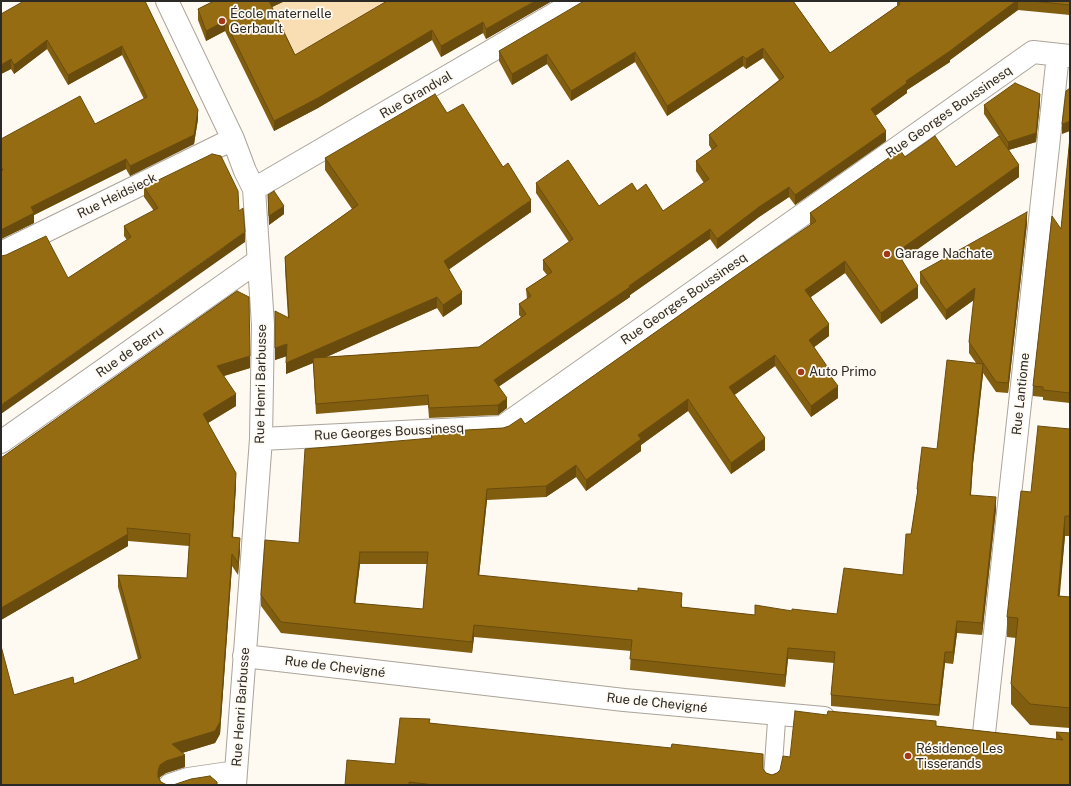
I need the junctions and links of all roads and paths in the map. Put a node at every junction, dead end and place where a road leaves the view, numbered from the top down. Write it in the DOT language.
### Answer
graph roads {
  1 [pos="167,1"];
  2 [pos="577,1"];
  3 [pos="1064,56"];
  4 [pos="232,139"];
  5 [pos="254,189"];
  6 [pos="1,253"];
  7 [pos="258,261"];
  8 [pos="261,439"];
  9 [pos="1,442"];
  10 [pos="244,656"];
  11 [pos="777,714"];
  12 [pos="841,720"];
  13 [pos="961,731"];
  14 [pos="236,778"];
  15 [pos="170,785"];
  16 [pos="772,785"];
  1 -- 4 [label="street, Rue Henri Barbusse"];
  2 -- 5 [label="street, Rue Grandval"];
  3 -- 8 [label="street, Rue Georges Boussinesq"];
  3 -- 13 [label="street, Rue Lantiome"];
  4 -- 5 [label="street, Rue Henri Barbusse"];
  4 -- 6 [label="street, Rue Heidsieck"];
  5 -- 7 [label="street, Rue Henri Barbusse"];
  7 -- 8 [label="street, Rue Henri Barbusse"];
  7 -- 9 [label="street, Rue de Berru"];
  8 -- 10 [label="street, Rue Henri Barbusse"];
  10 -- 11 [label="street, Rue de Chevigné"];
  10 -- 14 [label="street, Rue Henri Barbusse"];
  11 -- 12 [label="street, Rue de Chevigné"];
  11 -- 16 [label="lane"];
  14 -- 15 [label="street"];
}
